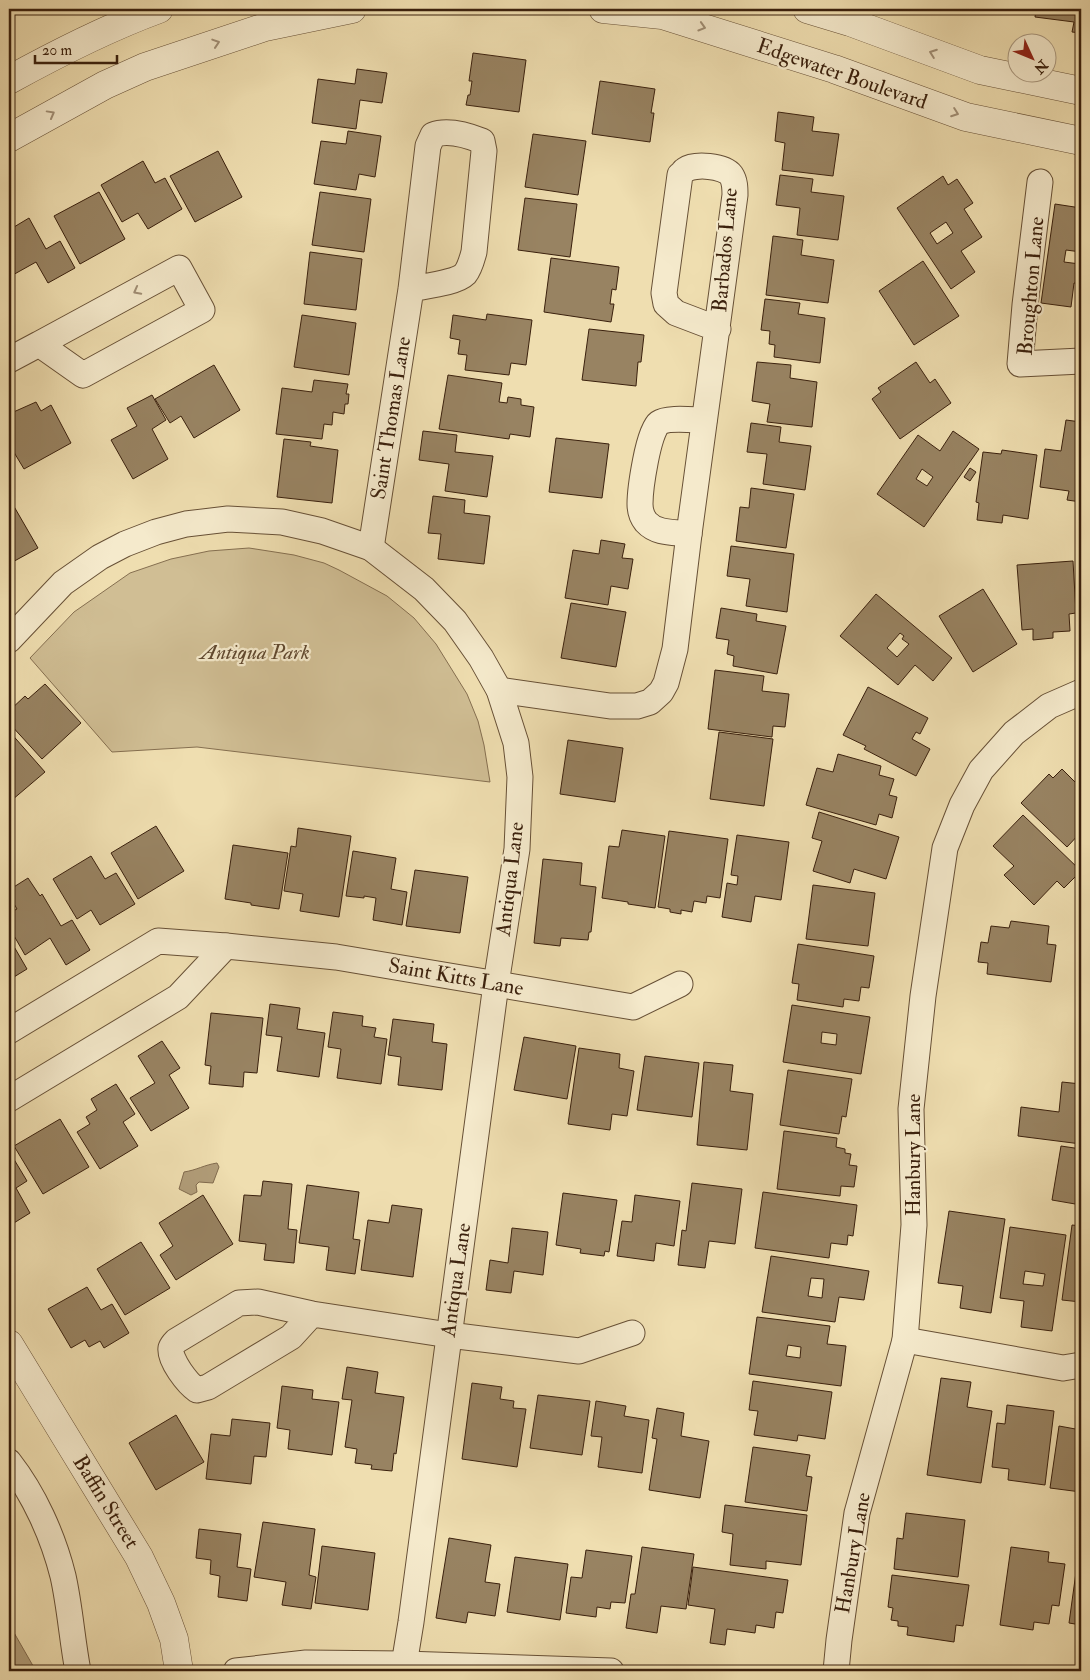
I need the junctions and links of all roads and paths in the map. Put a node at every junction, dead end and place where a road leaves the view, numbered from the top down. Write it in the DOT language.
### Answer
graph roads {
  1 [pos="159,9"];
  2 [pos="352,9"];
  3 [pos="603,9"];
  4 [pos="807,9"];
  5 [pos="9,80"];
  6 [pos="1081,91"];
  7 [pos="9,138"];
  8 [pos="1081,141"];
  9 [pos="1040,182"];
  10 [pos="411,289"];
  11 [pos="718,329"];
  12 [pos="39,344"];
  13 [pos="9,360"];
  14 [pos="1081,361"];
  15 [pos="704,420"];
  16 [pos="689,534"];
  17 [pos="371,548"];
  18 [pos="9,640"];
  19 [pos="498,690"];
  20 [pos="1081,692"];
  21 [pos="226,946"];
  22 [pos="496,984"];
  23 [pos="680,984"];
  24 [pos="9,1031"];
  25 [pos="9,1100"];
  26 [pos="312,1314"];
  27 [pos="632,1333"];
  28 [pos="449,1335"];
  29 [pos="906,1340"];
  30 [pos="9,1344"];
  31 [pos="1081,1365"];
  32 [pos="9,1462"];
  33 [pos="403,1668"];
  34 [pos="78,1671"];
  35 [pos="179,1671"];
  36 [pos="236,1671"];
  37 [pos="611,1671"];
  38 [pos="836,1671"];
  1 -- 5 [label="street"];
  7 -- 2 [label="street, one-way"];
  3 -- 8 [label="street, Edgewater Boulevard, one-way"];
  6 -- 4 [label="street, one-way"];
  9 -- 14 [label="street, Broughton Lane"];
  10 -- 10 [label="street, Saint Thomas Lane"];
  10 -- 17 [label="street, Saint Thomas Lane"];
  11 -- 11 [label="street, Barbados Lane"];
  11 -- 15 [label="street, Barbados Lane"];
  12 -- 12 [label="street, one-way"];
  12 -- 13 [label="street"];
  15 -- 16 [label="street, Barbados Lane"];
  15 -- 16 [label="street"];
  16 -- 19 [label="street, Barbados Lane"];
  17 -- 18 [label="street, Antiqua Lane"];
  17 -- 19 [label="street, Antiqua Lane"];
  19 -- 22 [label="street, Antiqua Lane"];
  20 -- 29 [label="street, Hanbury Lane"];
  21 -- 22 [label="street, Saint Kitts Lane"];
  21 -- 24 [label="street, Saint Kitts Lane"];
  21 -- 25 [label="street"];
  22 -- 23 [label="street, Saint Kitts Lane"];
  22 -- 28 [label="street, Antiqua Lane"];
  26 -- 26 [label="street"];
  26 -- 28 [label="street"];
  27 -- 28 [label="street"];
  28 -- 33 [label="street, Antiqua Lane"];
  29 -- 31 [label="street"];
  29 -- 38 [label="street, Hanbury Lane"];
  30 -- 35 [label="street, Baffin Street"];
  32 -- 34 [label="street"];
  33 -- 36 [label="street"];
  33 -- 37 [label="street"];
}
